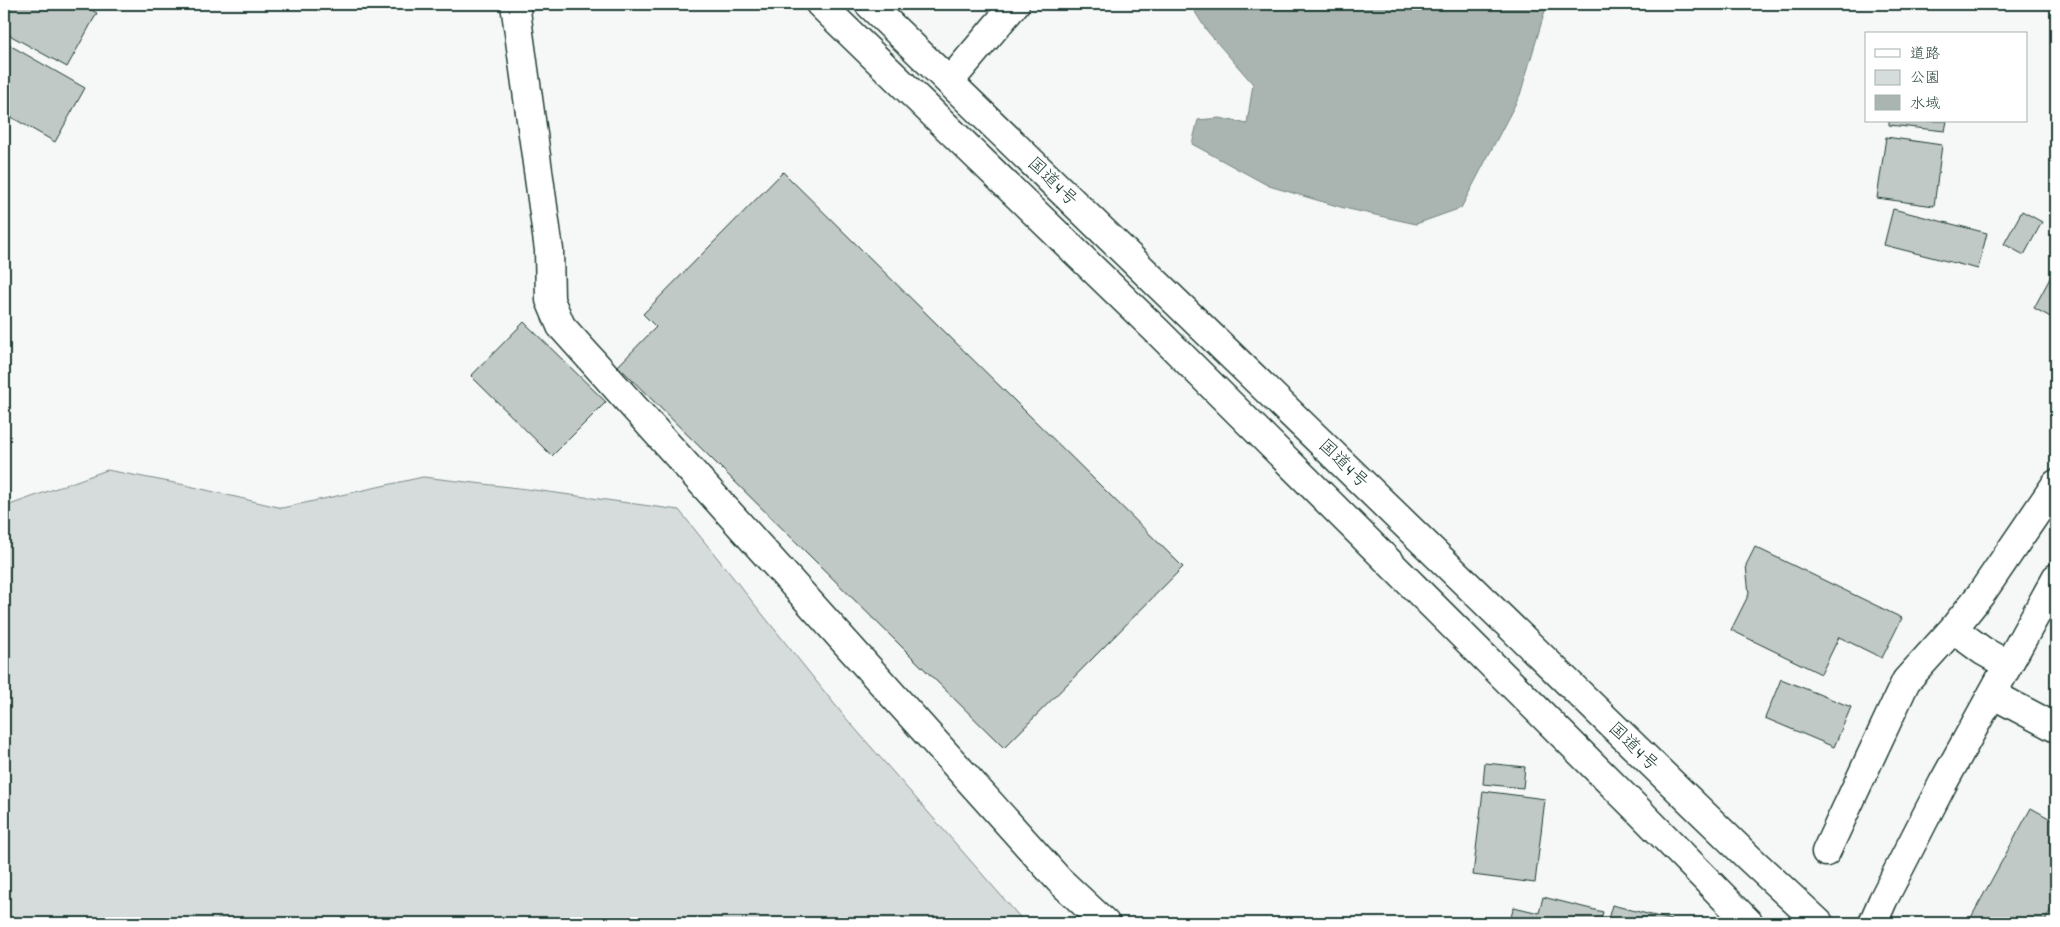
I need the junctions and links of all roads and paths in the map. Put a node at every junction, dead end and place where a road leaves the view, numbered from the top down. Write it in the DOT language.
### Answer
graph roads {
  1 [pos="515,4"];
  2 [pos="820,4"];
  3 [pos="869,4"];
  4 [pos="1015,4"];
  5 [pos="950,82"];
  6 [pos="2056,484"];
  7 [pos="2056,578"];
  8 [pos="1953,629"];
  9 [pos="2008,665"];
  10 [pos="1992,694"];
  11 [pos="2056,728"];
  12 [pos="1826,852"];
  13 [pos="1105,923"];
  14 [pos="1749,923"];
  15 [pos="1818,923"];
  16 [pos="1873,923"];
  1 -- 13 [label="main road"];
  2 -- 14 [label="main road, 国道4号"];
  3 -- 5 [label="main road, 国道4号"];
  4 -- 5 [label="main road"];
  5 -- 15 [label="main road, 国道4号"];
  6 -- 8 [label="main road"];
  7 -- 9 [label="main road"];
  8 -- 9 [label="main road"];
  8 -- 12 [label="main road"];
  9 -- 10 [label="main road"];
  10 -- 11 [label="main road"];
  10 -- 16 [label="main road"];
}
